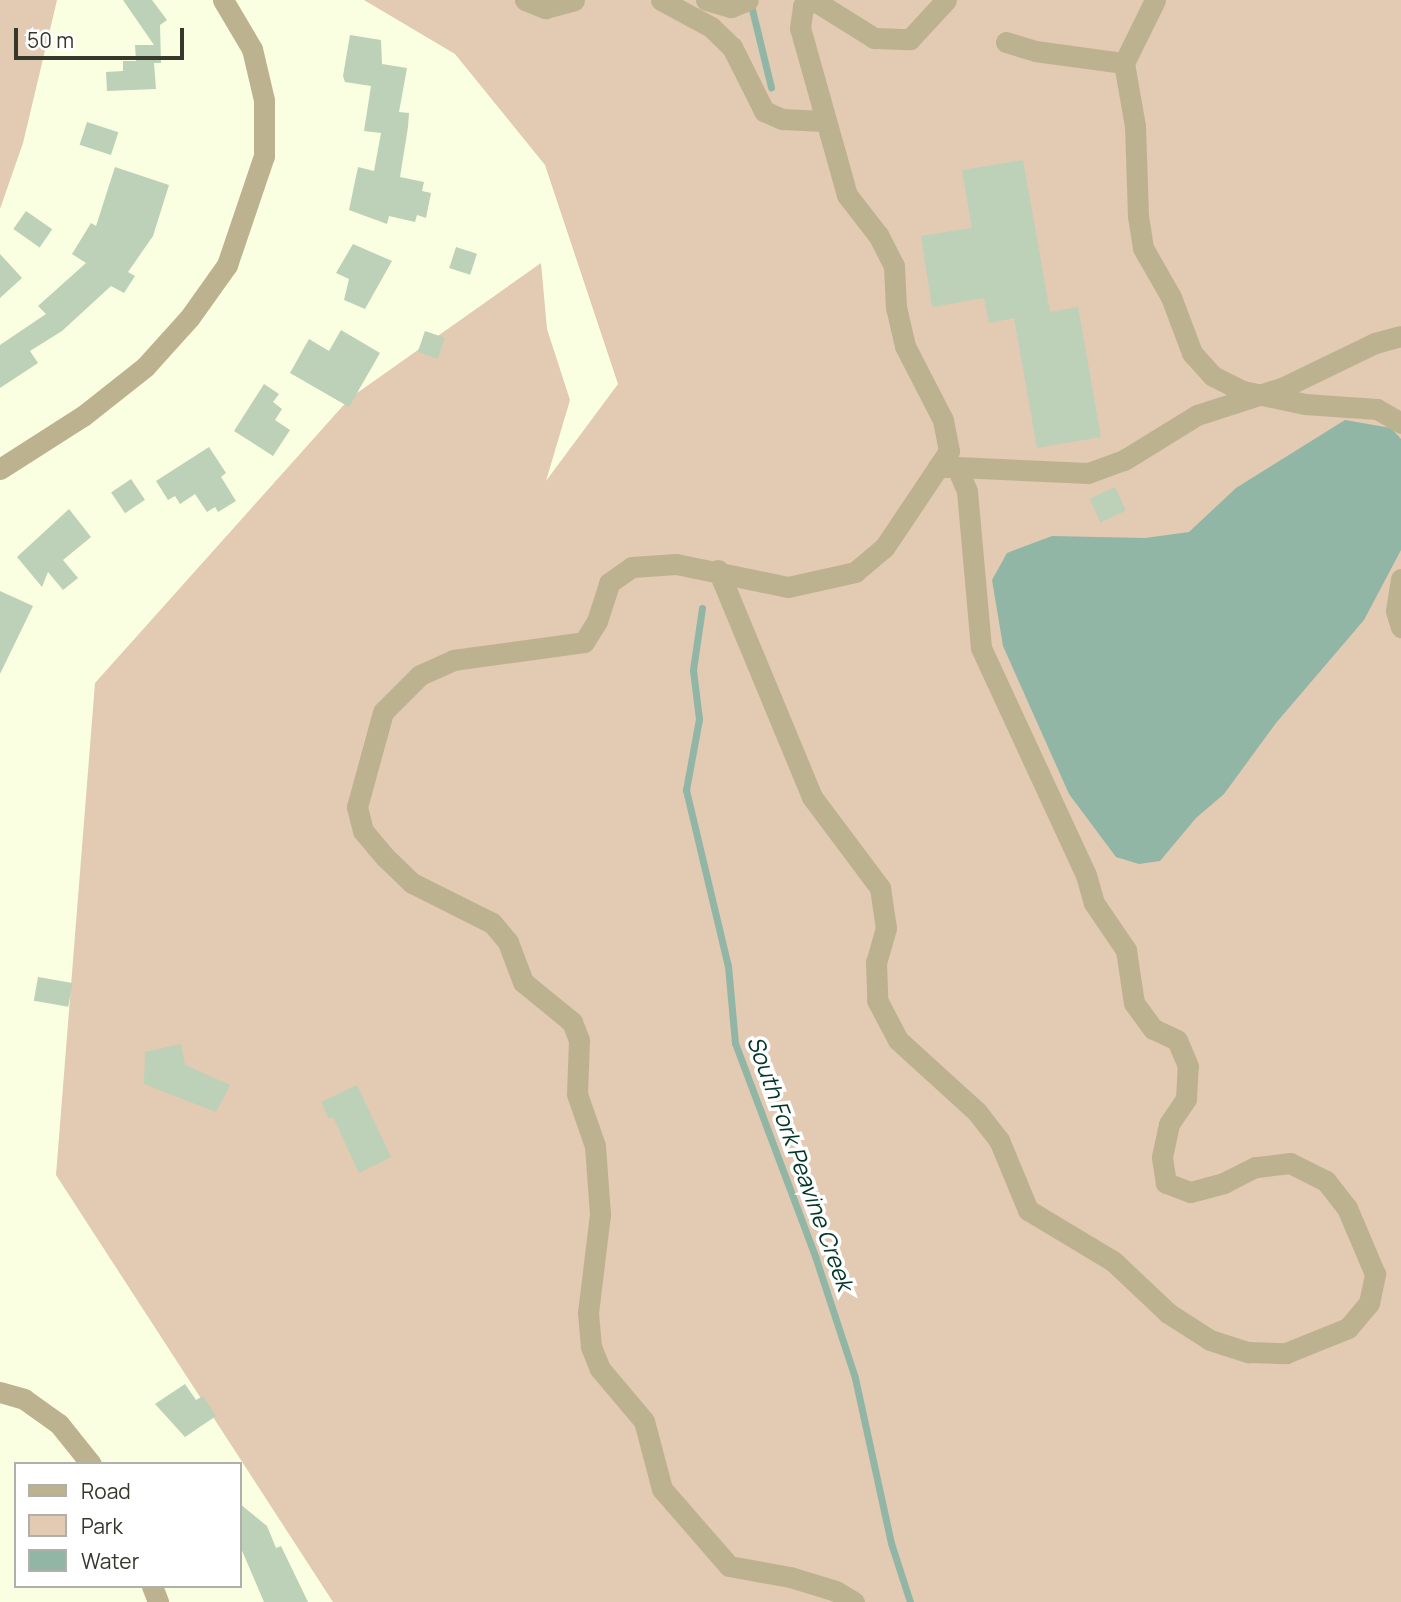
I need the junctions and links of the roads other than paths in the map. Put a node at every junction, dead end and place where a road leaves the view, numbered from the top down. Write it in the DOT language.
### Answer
graph roads {
  1 [pos="223,0"];
  2 [pos="524,0"];
  3 [pos="574,0"];
  4 [pos="661,0"];
  5 [pos="706,0"];
  6 [pos="946,0"];
  7 [pos="1155,0"];
  8 [pos="814,1"];
  9 [pos="739,3"];
  10 [pos="1006,42"];
  11 [pos="1124,63"];
  12 [pos="824,121"];
  13 [pos="1401,336"];
  14 [pos="1256,393"];
  15 [pos="1401,423"];
  16 [pos="947,467"];
  17 [pos="0,469"];
  18 [pos="718,570"];
  19 [pos="1401,579"];
  20 [pos="1401,627"];
  21 [pos="0,1392"];
  22 [pos="89,1462"];
  23 [pos="854,1602"];
  1 -- 17 [label="street"];
  2 -- 3 [label="street"];
  4 -- 12 [label="street"];
  5 -- 9 [label="street"];
  6 -- 8 [label="street"];
  7 -- 11 [label="street"];
  8 -- 12 [label="street"];
  10 -- 11 [label="street"];
  11 -- 14 [label="street"];
  12 -- 16 [label="street"];
  13 -- 14 [label="street"];
  14 -- 15 [label="street"];
  14 -- 16 [label="street"];
  16 -- 18 [label="street"];
  16 -- 18 [label="street"];
  18 -- 23 [label="street"];
  19 -- 20 [label="street"];
  21 -- 22 [label="street"];
}
